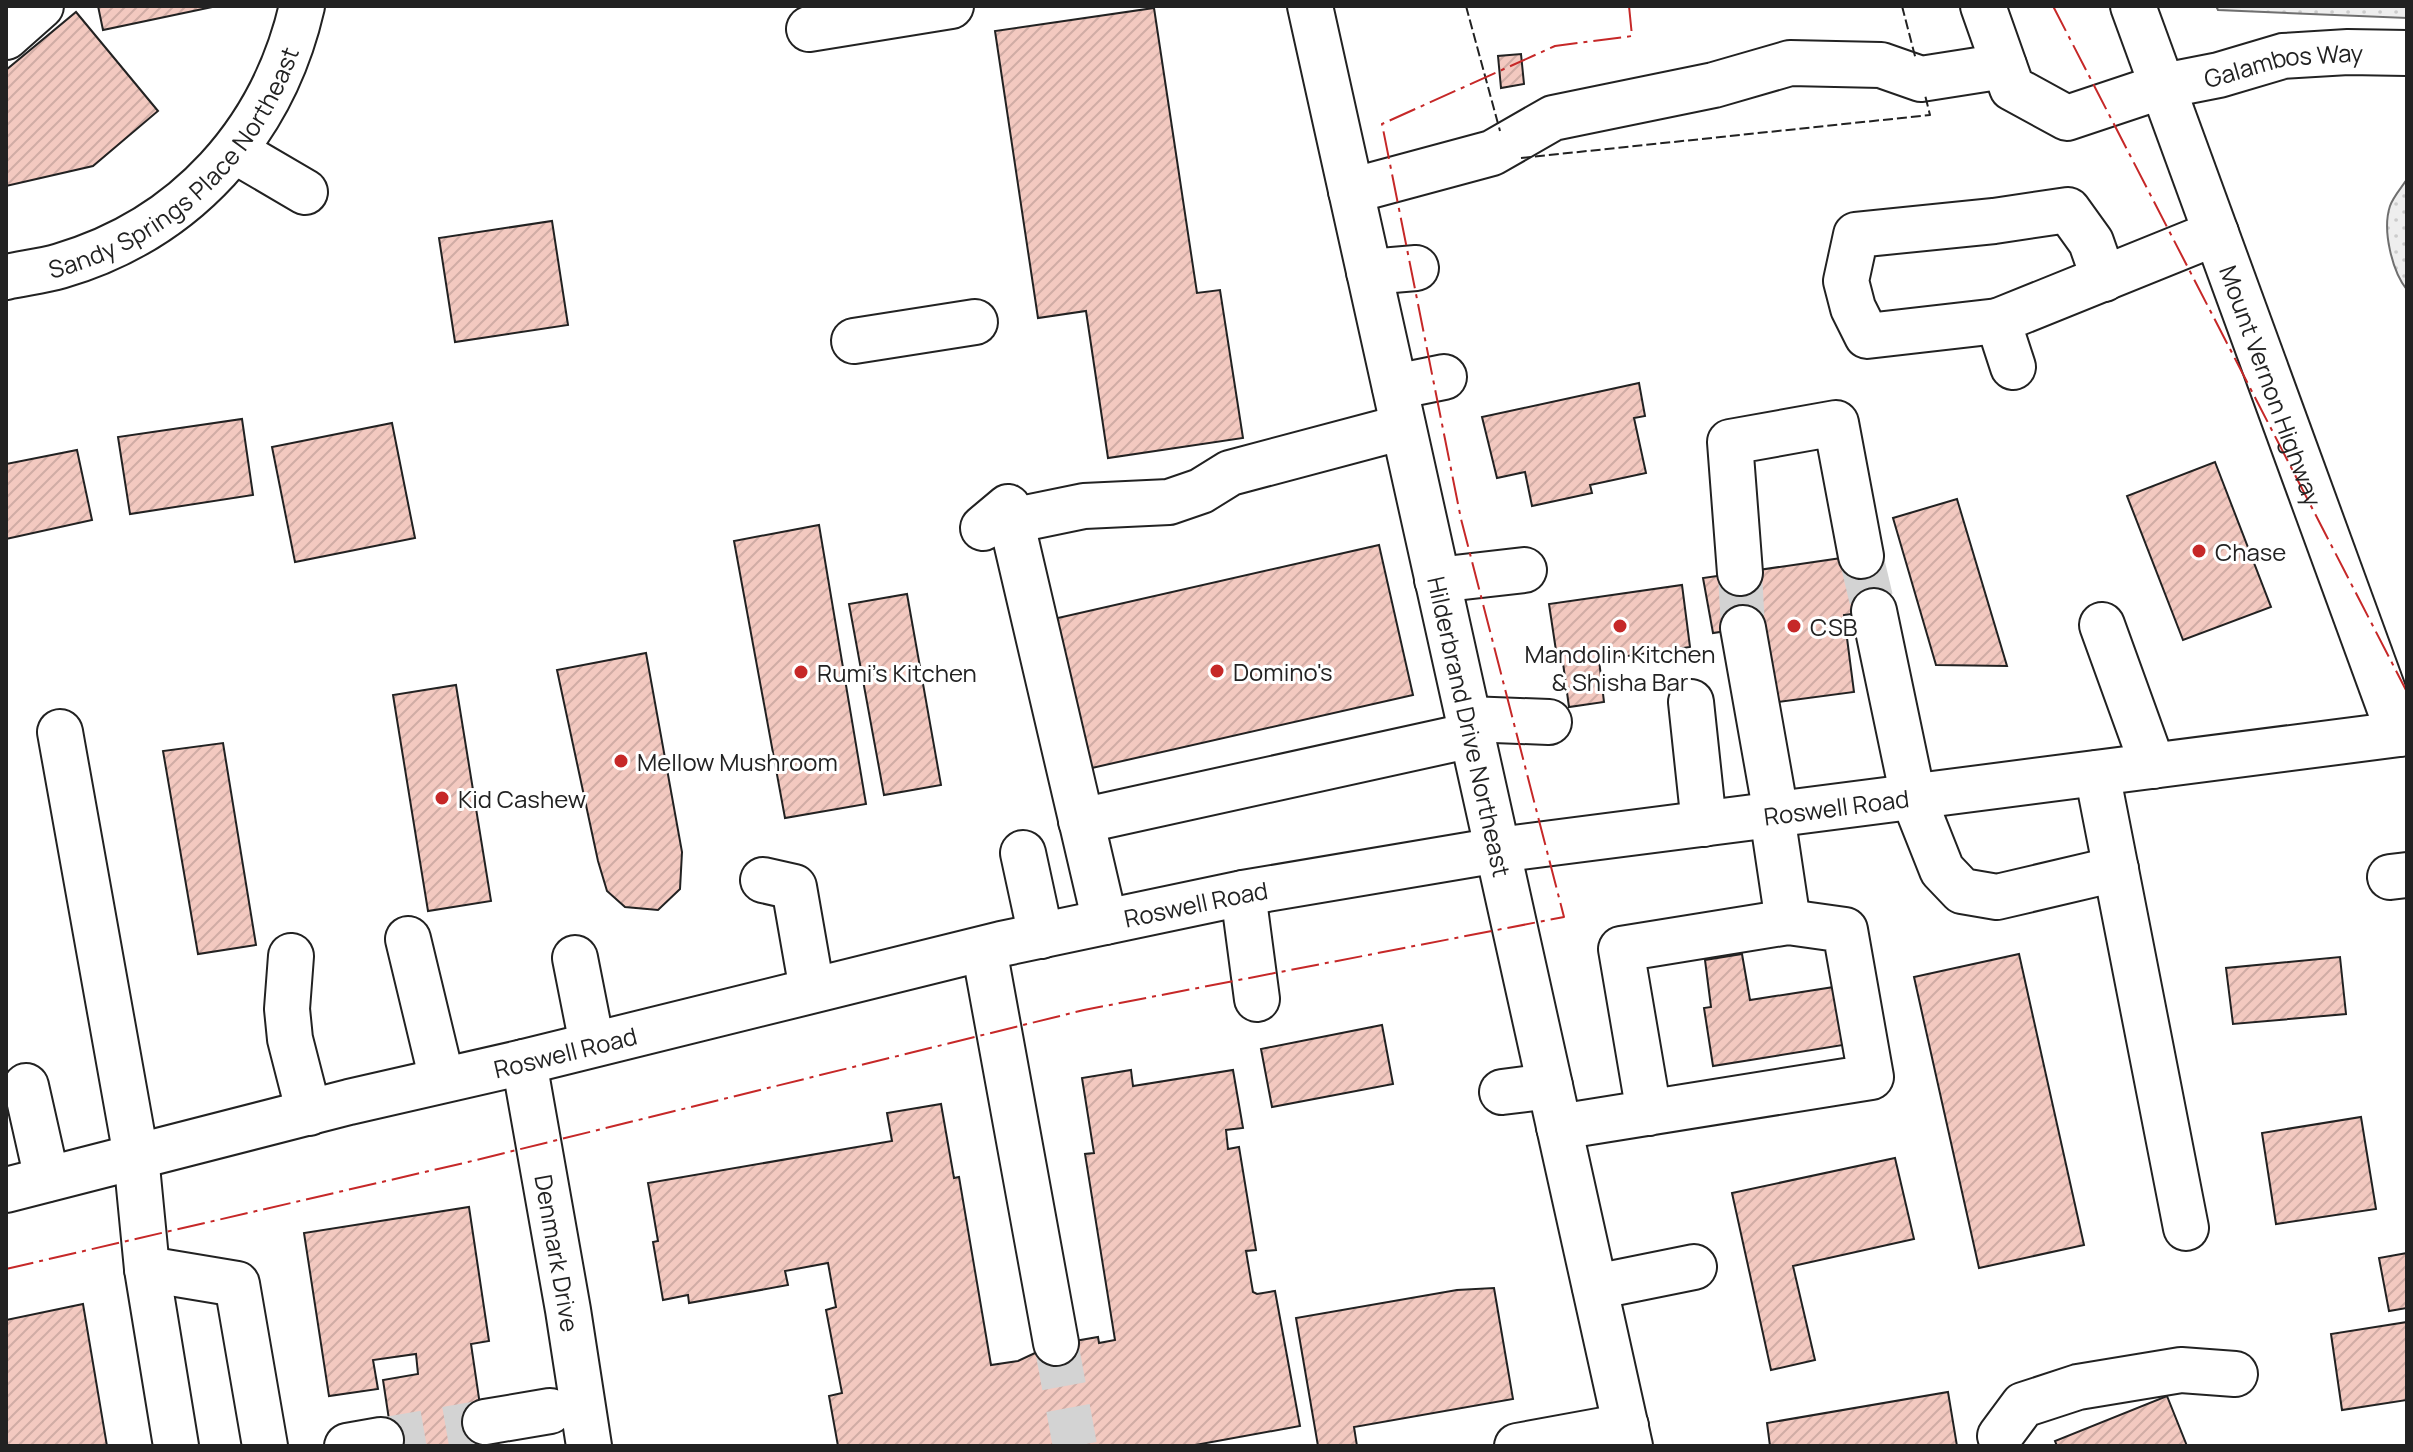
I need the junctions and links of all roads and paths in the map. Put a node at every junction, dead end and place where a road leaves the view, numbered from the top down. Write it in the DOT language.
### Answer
graph roads {
  1 [pos="41,6"];
  2 [pos="302,6"];
  3 [pos="951,6"];
  4 [pos="1310,6"];
  5 [pos="1983,6"];
  6 [pos="2133,6"];
  7 [pos="809,29"];
  8 [pos="6,37"];
  9 [pos="2407,53"];
  10 [pos="2004,66"];
  11 [pos="2163,86"];
  12 [pos="235,151"];
  13 [pos="1351,191"];
  14 [pos="305,192"];
  15 [pos="2216,233"];
  16 [pos="1416,268"];
  17 [pos="1369,272"];
  18 [pos="6,277"];
  19 [pos="2104,279"];
  20 [pos="1998,321"];
  21 [pos="975,322"];
  22 [pos="854,341"];
  23 [pos="2013,367"];
  24 [pos="1444,377"];
  25 [pos="1399,407"];
  26 [pos="1861,556"];
  27 [pos="1524,570"];
  28 [pos="1740,573"];
  29 [pos="1437,580"];
  30 [pos="1874,611"];
  31 [pos="2102,625"];
  32 [pos="1743,628"];
  33 [pos="1691,702"];
  34 [pos="1549,722"];
  35 [pos="1470,727"];
  36 [pos="60,732"];
  37 [pos="2404,744"];
  38 [pos="2153,766"];
  39 [pos="2097,773"];
  40 [pos="1913,797"];
  41 [pos="1774,814"];
  42 [pos="1081,821"];
  43 [pos="1704,824"];
  44 [pos="1498,850"];
  45 [pos="1023,853"];
  46 [pos="2116,869"];
  47 [pos="763,880"];
  48 [pos="1243,893"];
  49 [pos="1105,922"];
  50 [pos="1788,922"];
  51 [pos="1041,936"];
  52 [pos="408,939"];
  53 [pos="984,949"];
  54 [pos="291,956"];
  55 [pos="575,958"];
  56 [pos="812,990"];
  57 [pos="1257,999"];
  58 [pos="592,1044"];
  59 [pos="524,1062"];
  60 [pos="442,1080"];
  61 [pos="26,1086"];
  62 [pos="1502,1092"];
  63 [pos="1554,1106"];
  64 [pos="309,1113"];
  65 [pos="1649,1113"];
  66 [pos="136,1156"];
  67 [pos="26,1184"];
  68 [pos="2186,1228"];
  69 [pos="1694,1267"];
  70 [pos="147,1269"];
  71 [pos="1595,1287"];
  72 [pos="1056,1343"];
  73 [pos="2235,1374"];
  74 [pos="550,1411"];
  75 [pos="485,1422"];
  76 [pos="1628,1436"];
  77 [pos="2000,1436"];
  78 [pos="176,1446"];
  79 [pos="265,1446"];
  80 [pos="589,1446"];
  81 [pos="1517,1446"];
  1 -- 8 [label="street"];
  2 -- 12 [label="street, Sandy Springs Place Northeast"];
  3 -- 7 [label="street"];
  4 -- 13 [label="street, Hilderbrand Drive Northeast"];
  5 -- 10 [label="street, Galambos Way"];
  6 -- 11 [label="street, Mount Vernon Highway"];
  9 -- 11 [label="street, Galambos Way"];
  10 -- 11 [label="street, Galambos Way"];
  10 -- 13 [label="street"];
  11 -- 15 [label="street, Mount Vernon Highway"];
  12 -- 14 [label="street"];
  12 -- 18 [label="street, Sandy Springs Place Northeast"];
  13 -- 17 [label="street, Hilderbrand Drive Northeast"];
  15 -- 19 [label="street"];
  15 -- 37 [label="street, Mount Vernon Highway"];
  16 -- 17 [label="street"];
  17 -- 25 [label="street, Hilderbrand Drive Northeast"];
  19 -- 20 [label="street"];
  19 -- 20 [label="street"];
  20 -- 23 [label="street"];
  21 -- 22 [label="street"];
  24 -- 25 [label="street"];
  25 -- 29 [label="street, Hilderbrand Drive Northeast"];
  25 -- 42 [label="street"];
  26 -- 28 [label="street"];
  27 -- 29 [label="street"];
  29 -- 35 [label="street, Hilderbrand Drive Northeast"];
  30 -- 40 [label="street"];
  31 -- 38 [label="street"];
  32 -- 41 [label="street"];
  33 -- 43 [label="street"];
  34 -- 35 [label="street"];
  35 -- 42 [label="street"];
  35 -- 44 [label="street, Hilderbrand Drive Northeast"];
  36 -- 66 [label="street"];
  37 -- 38 [label="street, Roswell Road"];
  38 -- 39 [label="street, Roswell Road"];
  39 -- 40 [label="street, Roswell Road"];
  39 -- 46 [label="street"];
  40 -- 41 [label="street, Roswell Road"];
  40 -- 46 [label="street"];
  41 -- 43 [label="street, Roswell Road"];
  41 -- 50 [label="street"];
  42 -- 49 [label="street"];
  43 -- 44 [label="street, Roswell Road"];
  44 -- 48 [label="street, Roswell Road"];
  44 -- 63 [label="street, Hilderbrand Drive Northeast"];
  45 -- 51 [label="street"];
  46 -- 68 [label="street"];
  47 -- 56 [label="street"];
  48 -- 49 [label="street, Roswell Road"];
  48 -- 57 [label="street"];
  49 -- 51 [label="street, Roswell Road"];
  50 -- 65 [label="street"];
  50 -- 65 [label="street"];
  51 -- 53 [label="street, Roswell Road"];
  52 -- 60 [label="street"];
  53 -- 56 [label="street, Roswell Road"];
  53 -- 72 [label="street"];
  54 -- 64 [label="street"];
  55 -- 58 [label="street"];
  56 -- 58 [label="street, Roswell Road"];
  58 -- 59 [label="street, Roswell Road"];
  59 -- 60 [label="street, Roswell Road"];
  59 -- 80 [label="street, Denmark Drive"];
  60 -- 64 [label="street, Roswell Road"];
  61 -- 67 [label="street"];
  62 -- 63 [label="street"];
  63 -- 65 [label="street"];
  63 -- 71 [label="street, Hilderbrand Drive Northeast"];
  64 -- 66 [label="street, Roswell Road"];
  66 -- 67 [label="street, Roswell Road"];
  66 -- 70 [label="street"];
  69 -- 71 [label="street"];
  70 -- 78 [label="street"];
  70 -- 79 [label="street"];
  71 -- 76 [label="street, Hilderbrand Drive Northeast"];
  73 -- 77 [label="street"];
  74 -- 75 [label="street"];
  76 -- 81 [label="street"];
}
